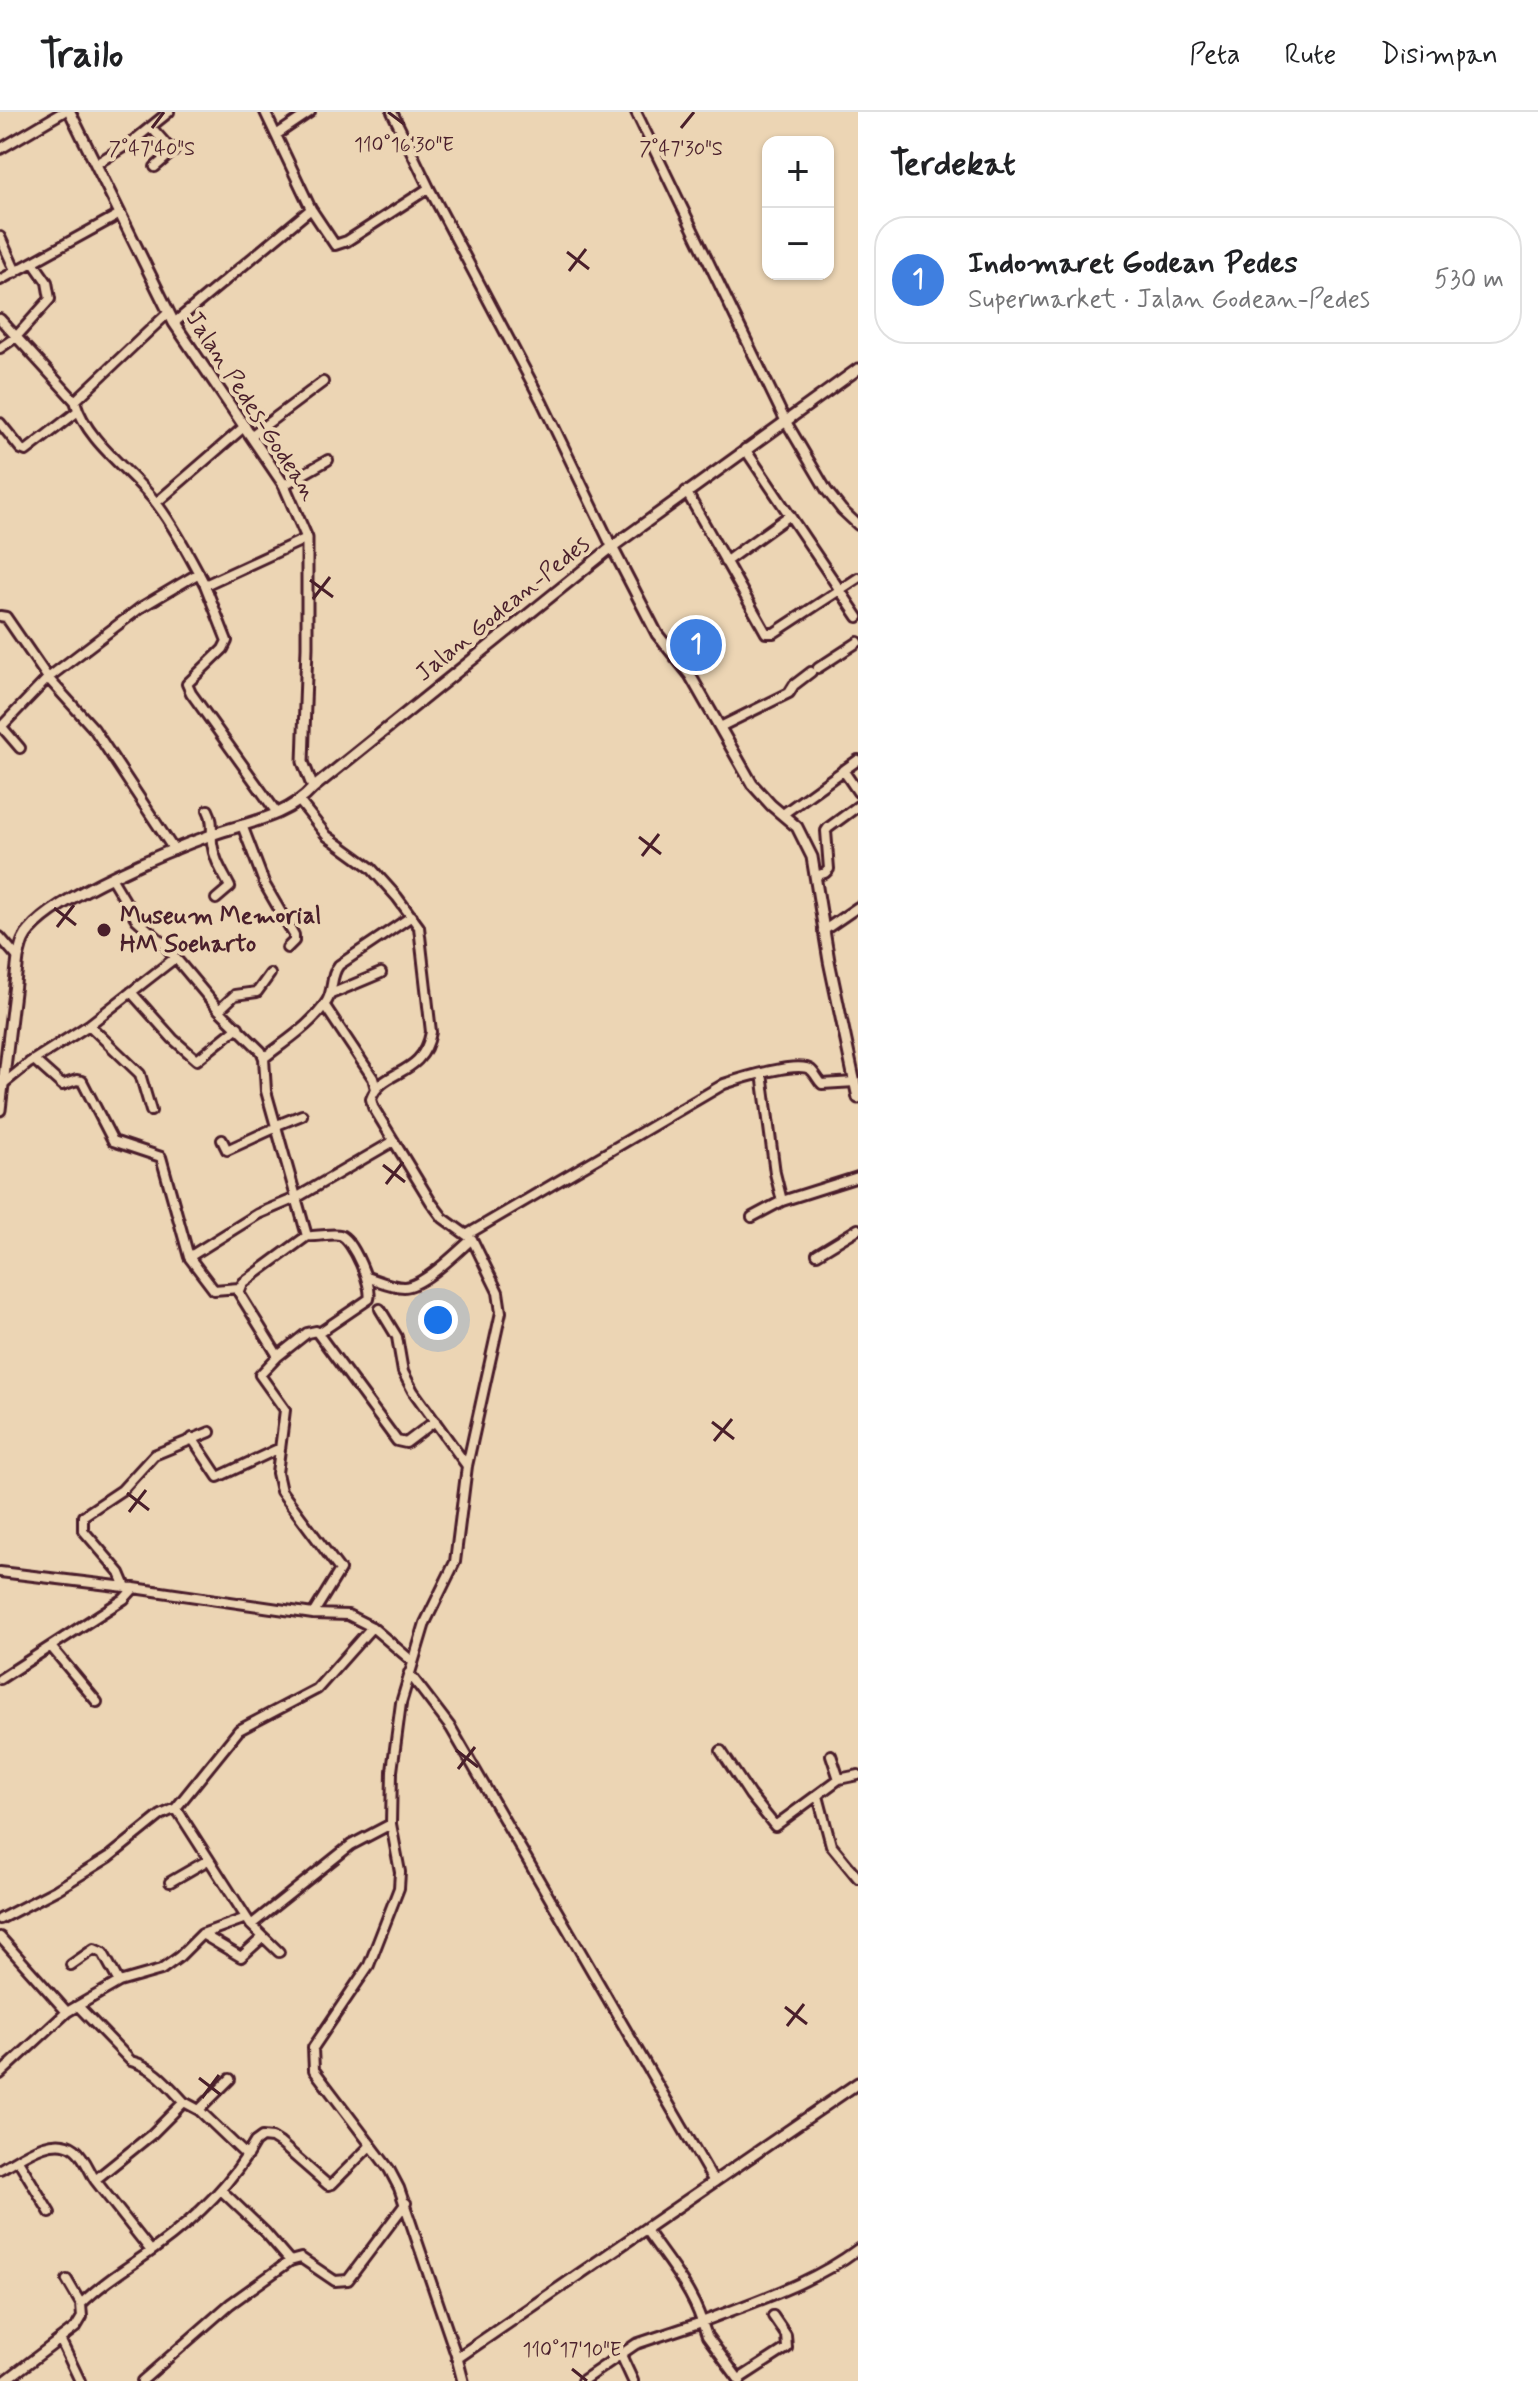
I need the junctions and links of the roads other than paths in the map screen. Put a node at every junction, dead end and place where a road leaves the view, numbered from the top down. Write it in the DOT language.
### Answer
graph roads {
  1 [pos="63,112"];
  2 [pos="70,112"];
  3 [pos="169,112"];
  4 [pos="265,112"];
  5 [pos="310,112"];
  6 [pos="392,112"];
  7 [pos="636,112"];
  8 [pos="151,127"];
  9 [pos="276,135"];
  10 [pos="0,149"];
  11 [pos="96,164"];
  12 [pos="155,167"];
  13 [pos="429,188"];
  14 [pos="311,209"];
  15 [pos="120,214"];
  16 [pos="0,237"];
  17 [pos="33,262"];
  18 [pos="16,272"];
  19 [pos="0,280"];
  20 [pos="168,313"];
  21 [pos="0,319"];
  22 [pos="174,323"];
  23 [pos="16,337"];
  24 [pos="0,348"];
  25 [pos="858,369"];
  26 [pos="320,385"];
  27 [pos="75,401"];
  28 [pos="78,411"];
  29 [pos="785,420"];
  30 [pos="0,423"];
  31 [pos="249,430"];
  32 [pos="745,449"];
  33 [pos="328,460"];
  34 [pos="284,485"];
  35 [pos="686,491"];
  36 [pos="156,503"];
  37 [pos="790,515"];
  38 [pos="858,525"];
  39 [pos="307,538"];
  40 [pos="612,547"];
  41 [pos="725,562"];
  42 [pos="199,573"];
  43 [pos="858,578"];
  44 [pos="205,585"];
  45 [pos="841,590"];
  46 [pos="0,616"];
  47 [pos="858,617"];
  48 [pos="858,642"];
  49 [pos="48,678"];
  50 [pos="1,727"];
  51 [pos="720,727"];
  52 [pos="20,748"];
  53 [pos="858,760"];
  54 [pos="843,770"];
  55 [pos="313,788"];
  56 [pos="858,792"];
  57 [pos="300,802"];
  58 [pos="858,806"];
  59 [pos="208,810"];
  60 [pos="277,813"];
  61 [pos="783,814"];
  62 [pos="242,825"];
  63 [pos="212,835"];
  64 [pos="174,850"];
  65 [pos="815,876"];
  66 [pos="112,879"];
  67 [pos="216,899"];
  68 [pos="858,907"];
  69 [pos="412,916"];
  70 [pos="823,931"];
  71 [pos="0,937"];
  72 [pos="287,948"];
  73 [pos="18,958"];
  74 [pos="175,958"];
  75 [pos="381,973"];
  76 [pos="270,974"];
  77 [pos="131,992"];
  78 [pos="331,994"];
  79 [pos="325,1006"];
  80 [pos="219,1010"];
  81 [pos="89,1025"];
  82 [pos="238,1027"];
  83 [pos="264,1058"];
  84 [pos="34,1060"];
  85 [pos="762,1073"];
  86 [pos="855,1082"];
  87 [pos="3,1084"];
  88 [pos="376,1089"];
  89 [pos="858,1098"];
  90 [pos="0,1110"];
  91 [pos="151,1111"];
  92 [pos="302,1115"];
  93 [pos="277,1126"];
  94 [pos="222,1140"];
  95 [pos="394,1141"];
  96 [pos="858,1177"];
  97 [pos="296,1198"];
  98 [pos="782,1201"];
  99 [pos="752,1217"];
  100 [pos="858,1229"];
  101 [pos="307,1236"];
  102 [pos="470,1237"];
  103 [pos="817,1254"];
  104 [pos="189,1257"];
  105 [pos="367,1277"];
  106 [pos="239,1288"];
  107 [pos="380,1309"];
  108 [pos="319,1333"];
  109 [pos="278,1356"];
  110 [pos="435,1421"];
  111 [pos="210,1432"];
  112 [pos="192,1438"];
  113 [pos="280,1448"];
  114 [pos="467,1466"];
  115 [pos="0,1572"];
  116 [pos="130,1587"];
  117 [pos="313,1614"];
  118 [pos="372,1627"];
  119 [pos="52,1648"];
  120 [pos="412,1661"];
  121 [pos="409,1673"];
  122 [pos="0,1679"];
  123 [pos="97,1702"];
  124 [pos="721,1751"];
  125 [pos="831,1755"];
  126 [pos="858,1775"];
  127 [pos="839,1779"];
  128 [pos="818,1796"];
  129 [pos="176,1808"];
  130 [pos="391,1824"];
  131 [pos="208,1860"];
  132 [pos="858,1878"];
  133 [pos="170,1882"];
  134 [pos="0,1919"];
  135 [pos="249,1922"];
  136 [pos="202,1934"];
  137 [pos="0,1937"];
  138 [pos="262,1938"];
  139 [pos="279,1952"];
  140 [pos="71,1965"];
  141 [pos="119,1982"];
  142 [pos="78,2006"];
  143 [pos="67,2012"];
  144 [pos="0,2074"];
  145 [pos="230,2079"];
  146 [pos="858,2083"];
  147 [pos="184,2102"];
  148 [pos="199,2110"];
  149 [pos="371,2145"];
  150 [pos="247,2156"];
  151 [pos="18,2160"];
  152 [pos="0,2169"];
  153 [pos="95,2180"];
  154 [pos="714,2182"];
  155 [pos="221,2190"];
  156 [pos="406,2203"];
  157 [pos="50,2213"];
  158 [pos="646,2230"];
  159 [pos="858,2249"];
  160 [pos="151,2251"];
  161 [pos="290,2261"];
  162 [pos="67,2280"];
  163 [pos="81,2304"];
  164 [pos="773,2316"];
  165 [pos="702,2322"];
  166 [pos="60,2339"];
  167 [pos="621,2355"];
  168 [pos="457,2358"];
  169 [pos="0,2374"];
  170 [pos="740,2380"];
  171 [pos="6,2381"];
  172 [pos="80,2381"];
  173 [pos="142,2381"];
  174 [pos="463,2381"];
  175 [pos="582,2381"];
  176 [pos="633,2381"];
  1 -- 10 [label="street"];
  2 -- 11 [label="street, Jalan Pedes-Godean"];
  3 -- 8 [label="street"];
  4 -- 9 [label="street"];
  5 -- 9 [label="street"];
  6 -- 13 [label="street"];
  7 -- 29 [label="street"];
  8 -- 11 [label="street"];
  8 -- 12 [label="street"];
  9 -- 14 [label="street"];
  11 -- 15 [label="street, Jalan Pedes-Godean"];
  13 -- 14 [label="street"];
  13 -- 40 [label="street"];
  14 -- 22 [label="street"];
  15 -- 17 [label="street"];
  15 -- 20 [label="street, Jalan Pedes-Godean"];
  16 -- 18 [label="street"];
  17 -- 18 [label="street"];
  17 -- 23 [label="street"];
  18 -- 19 [label="street"];
  20 -- 22 [label="street, Jalan Pedes-Godean"];
  20 -- 27 [label="street"];
  21 -- 23 [label="street"];
  22 -- 31 [label="street, Jalan Pedes-Godean"];
  23 -- 24 [label="street"];
  23 -- 27 [label="street"];
  25 -- 29 [label="street"];
  26 -- 31 [label="street"];
  27 -- 28 [label="street"];
  28 -- 30 [label="street"];
  28 -- 36 [label="street"];
  29 -- 32 [label="street"];
  29 -- 38 [label="street"];
  31 -- 34 [label="street, Jalan Pedes-Godean"];
  31 -- 36 [label="street"];
  32 -- 35 [label="street"];
  32 -- 37 [label="street"];
  33 -- 34 [label="street"];
  34 -- 39 [label="street, Jalan Pedes-Godean"];
  35 -- 40 [label="street"];
  35 -- 41 [label="street"];
  36 -- 42 [label="street"];
  37 -- 41 [label="street"];
  37 -- 45 [label="street"];
  39 -- 44 [label="street"];
  39 -- 55 [label="street, Jalan Pedes-Godean"];
  40 -- 51 [label="street, Jalan Godean-Pedes"];
  40 -- 55 [label="street, Jalan Godean-Pedes"];
  41 -- 45 [label="street"];
  42 -- 44 [label="street"];
  42 -- 49 [label="street"];
  43 -- 45 [label="street"];
  44 -- 60 [label="street"];
  45 -- 47 [label="street"];
  46 -- 49 [label="street"];
  48 -- 51 [label="street"];
  49 -- 50 [label="street"];
  49 -- 64 [label="street"];
  50 -- 52 [label="street"];
  51 -- 61 [label="street, Jalan Godean-Pedes"];
  53 -- 54 [label="street"];
  54 -- 56 [label="street"];
  54 -- 61 [label="street"];
  55 -- 57 [label="street, Jalan Godean-Pedes"];
  57 -- 60 [label="street"];
  57 -- 69 [label="street"];
  58 -- 65 [label="street"];
  59 -- 63 [label="street"];
  60 -- 62 [label="street"];
  61 -- 65 [label="street, Jalan Godean-Pedes"];
  62 -- 63 [label="street"];
  62 -- 72 [label="street"];
  63 -- 64 [label="street"];
  63 -- 67 [label="street"];
  64 -- 66 [label="street"];
  65 -- 70 [label="street, Jalan Godean-Pedes"];
  66 -- 73 [label="street"];
  66 -- 74 [label="street"];
  68 -- 70 [label="street"];
  69 -- 78 [label="street"];
  69 -- 88 [label="street"];
  70 -- 86 [label="street, Jalan Godean-Pedes"];
  71 -- 73 [label="street"];
  73 -- 87 [label="street"];
  74 -- 77 [label="street"];
  74 -- 80 [label="street"];
  75 -- 78 [label="street"];
  76 -- 80 [label="street"];
  77 -- 81 [label="street"];
  77 -- 82 [label="street"];
  78 -- 79 [label="street"];
  79 -- 83 [label="street"];
  79 -- 88 [label="street"];
  80 -- 82 [label="street"];
  81 -- 84 [label="street"];
  81 -- 91 [label="street"];
  82 -- 83 [label="street"];
  83 -- 93 [label="street"];
  84 -- 87 [label="street"];
  84 -- 104 [label="street"];
  85 -- 86 [label="street"];
  85 -- 98 [label="street"];
  85 -- 102 [label="street"];
  86 -- 89 [label="street, Jalan Godean-Pedes"];
  87 -- 90 [label="street"];
  88 -- 95 [label="street"];
  92 -- 93 [label="street"];
  93 -- 94 [label="street"];
  93 -- 97 [label="street"];
  95 -- 97 [label="street"];
  95 -- 102 [label="street"];
  96 -- 98 [label="street"];
  97 -- 101 [label="street"];
  97 -- 104 [label="street"];
  98 -- 99 [label="street"];
  100 -- 103 [label="street"];
  101 -- 105 [label="street"];
  101 -- 106 [label="street"];
  102 -- 105 [label="street"];
  102 -- 114 [label="street"];
  104 -- 106 [label="street"];
  105 -- 108 [label="street"];
  106 -- 109 [label="street"];
  107 -- 110 [label="street"];
  108 -- 109 [label="street"];
  108 -- 110 [label="street"];
  109 -- 113 [label="street"];
  110 -- 114 [label="street"];
  111 -- 112 [label="street"];
  112 -- 113 [label="street"];
  112 -- 116 [label="street"];
  113 -- 117 [label="street"];
  114 -- 120 [label="street"];
  115 -- 116 [label="street"];
  116 -- 117 [label="street"];
  116 -- 119 [label="street"];
  117 -- 118 [label="street"];
  118 -- 120 [label="street"];
  118 -- 129 [label="street"];
  119 -- 122 [label="street"];
  119 -- 123 [label="street"];
  120 -- 121 [label="street"];
  121 -- 130 [label="street"];
  121 -- 154 [label="street"];
  124 -- 128 [label="street"];
  125 -- 127 [label="street"];
  126 -- 127 [label="street"];
  127 -- 128 [label="street"];
  128 -- 132 [label="street"];
  129 -- 131 [label="street"];
  129 -- 134 [label="street"];
  130 -- 135 [label="street"];
  130 -- 149 [label="street"];
  131 -- 133 [label="street"];
  131 -- 135 [label="street"];
  135 -- 136 [label="street"];
  135 -- 138 [label="street"];
  136 -- 138 [label="street"];
  136 -- 141 [label="street"];
  137 -- 143 [label="street"];
  138 -- 139 [label="street"];
  140 -- 141 [label="street"];
  141 -- 142 [label="street"];
  142 -- 143 [label="street"];
  142 -- 147 [label="street"];
  143 -- 144 [label="street"];
  145 -- 148 [label="street"];
  146 -- 154 [label="street"];
  147 -- 148 [label="street"];
  147 -- 153 [label="street"];
  148 -- 150 [label="street"];
  149 -- 150 [label="street"];
  149 -- 156 [label="street"];
  150 -- 155 [label="street"];
  151 -- 152 [label="street"];
  151 -- 153 [label="street"];
  151 -- 157 [label="street"];
  153 -- 160 [label="street"];
  154 -- 158 [label="street"];
  155 -- 160 [label="street"];
  155 -- 161 [label="street"];
  156 -- 161 [label="street"];
  156 -- 168 [label="street"];
  158 -- 165 [label="street"];
  158 -- 168 [label="street"];
  159 -- 165 [label="street"];
  160 -- 163 [label="street"];
  161 -- 173 [label="street"];
  162 -- 163 [label="street"];
  163 -- 166 [label="street"];
  164 -- 170 [label="street"];
  165 -- 167 [label="street"];
  165 -- 170 [label="street"];
  166 -- 171 [label="street"];
  166 -- 172 [label="street"];
  167 -- 175 [label="street"];
  167 -- 176 [label="street"];
  168 -- 174 [label="street"];
  169 -- 171 [label="street"];
}
